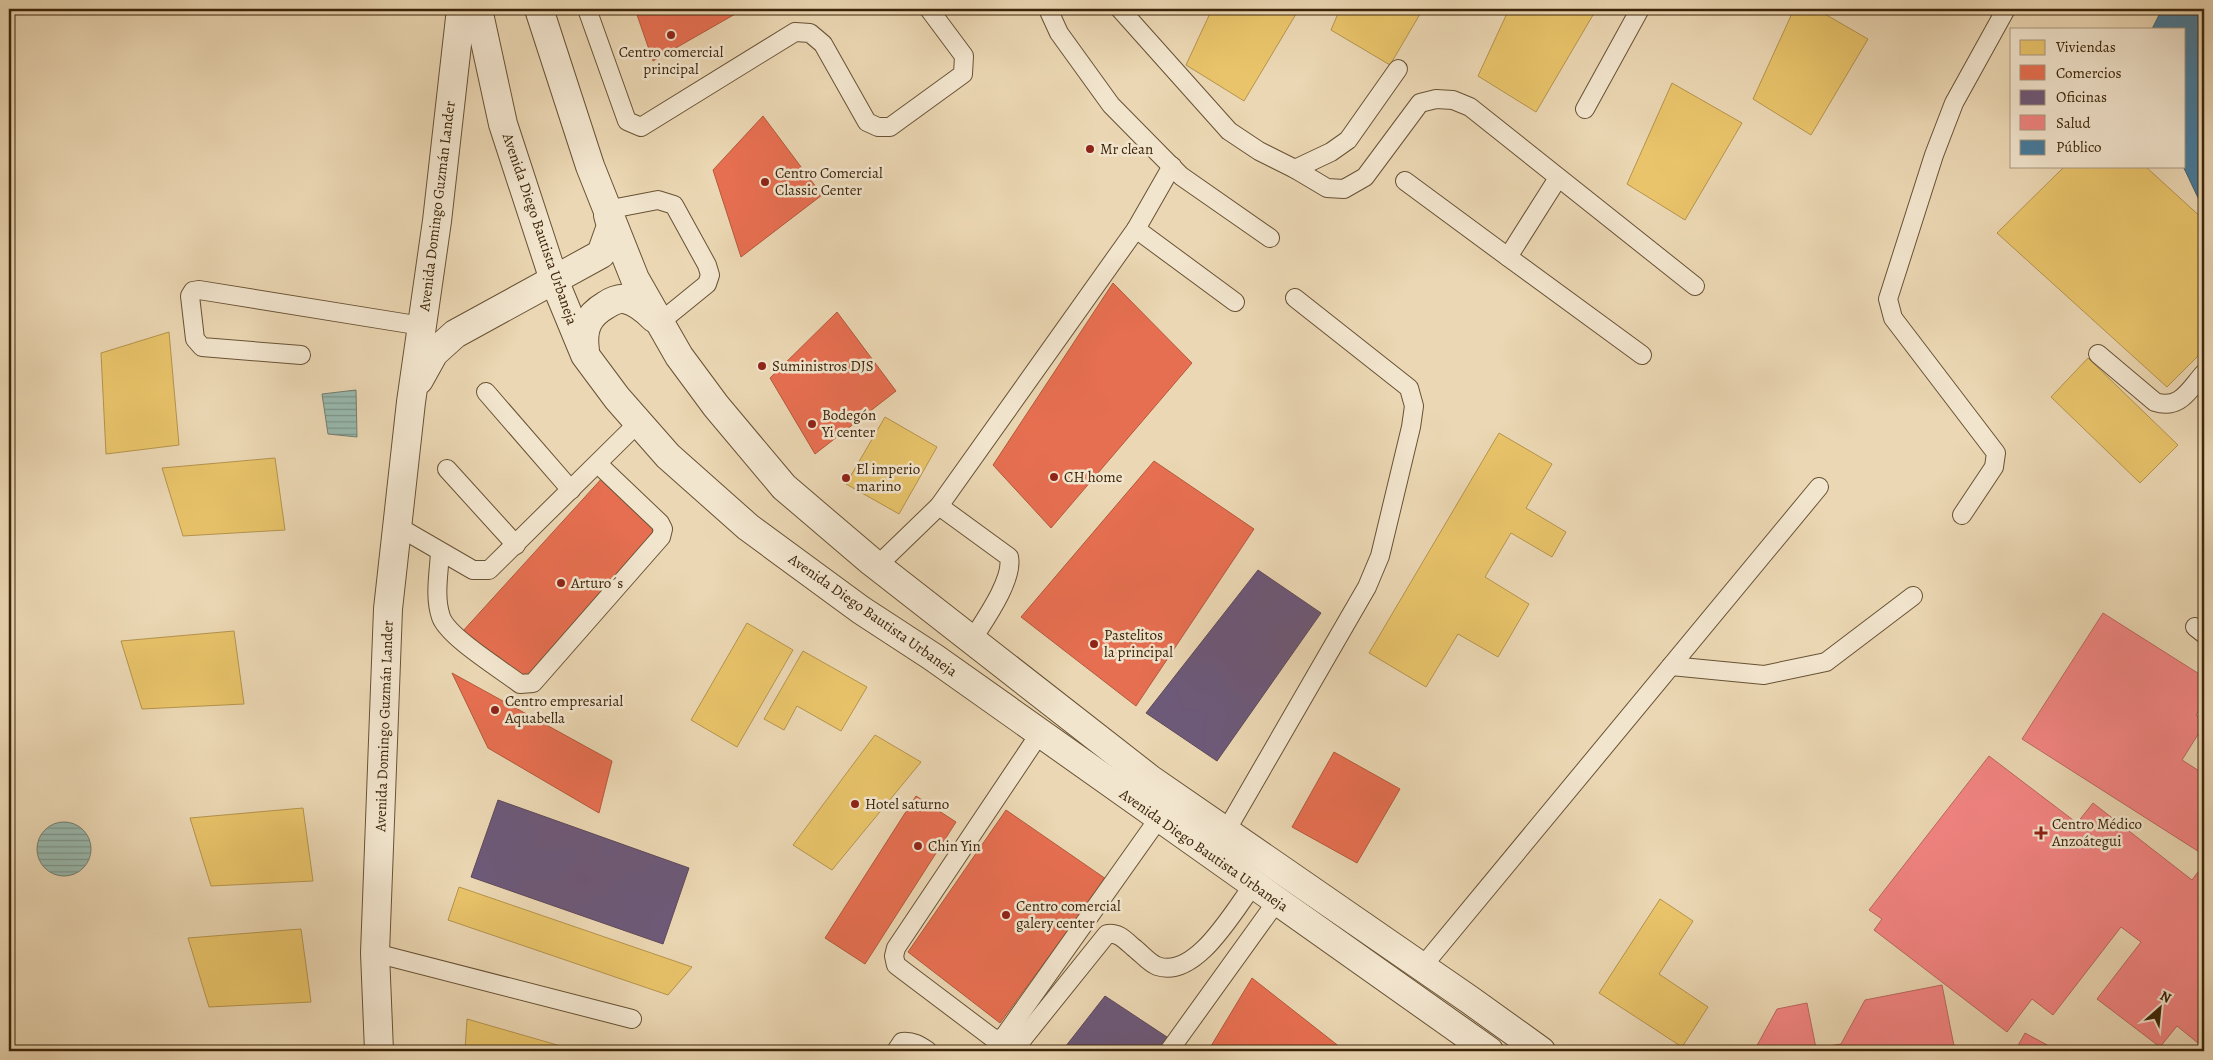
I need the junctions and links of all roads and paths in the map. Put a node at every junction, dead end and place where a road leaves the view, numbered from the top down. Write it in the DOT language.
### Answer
graph roads {
  1 [pos="461,9"];
  2 [pos="478,9"];
  3 [pos="539,9"];
  4 [pos="587,9"];
  5 [pos="929,9"];
  6 [pos="1048,9"];
  7 [pos="1120,9"];
  8 [pos="1640,9"];
  9 [pos="2006,9"];
  10 [pos="1398,69"];
  11 [pos="1585,109"];
  12 [pos="1172,166"];
  13 [pos="1295,169"];
  14 [pos="1558,178"];
  15 [pos="1405,181"];
  16 [pos="606,210"];
  17 [pos="1136,229"];
  18 [pos="1270,238"];
  19 [pos="1508,257"];
  20 [pos="554,280"];
  21 [pos="1696,286"];
  22 [pos="1295,298"];
  23 [pos="1235,302"];
  24 [pos="659,323"];
  25 [pos="422,326"];
  26 [pos="2098,354"];
  27 [pos="302,355"];
  28 [pos="585,355"];
  29 [pos="1642,355"];
  30 [pos="2204,373"];
  31 [pos="486,392"];
  32 [pos="411,402"];
  33 [pos="638,423"];
  34 [pos="598,464"];
  35 [pos="447,469"];
  36 [pos="1819,487"];
  37 [pos="571,490"];
  38 [pos="939,506"];
  39 [pos="1962,515"];
  40 [pos="397,526"];
  41 [pos="516,545"];
  42 [pos="440,552"];
  43 [pos="877,566"];
  44 [pos="1913,596"];
  45 [pos="972,640"];
  46 [pos="1671,666"];
  47 [pos="1040,733"];
  48 [pos="1160,818"];
  49 [pos="1226,831"];
  50 [pos="1254,884"];
  51 [pos="1277,902"];
  52 [pos="375,953"];
  53 [pos="1422,967"];
  54 [pos="1470,1000"];
  55 [pos="632,1019"];
  56 [pos="1456,1042"];
  57 [pos="380,1051"];
  58 [pos="896,1051"];
  59 [pos="928,1051"];
  60 [pos="1013,1051"];
  61 [pos="1169,1051"];
  62 [pos="1489,1051"];
  63 [pos="1541,1051"];
  1 -- 25 [label="street, Avenida Domingo Guzmán Lander"];
  2 -- 20 [label="street, Avenida Diego Bautista Urbaneja"];
  3 -- 16 [label="street, Avenida Diego Bautista Urbaneja"];
  4 -- 5 [label="lane"];
  6 -- 12 [label="lane"];
  7 -- 13 [label="lane"];
  8 -- 11 [label="lane"];
  9 -- 39 [label="lane"];
  10 -- 13 [label="lane"];
  12 -- 17 [label="lane"];
  12 -- 18 [label="lane"];
  13 -- 14 [label="lane"];
  14 -- 19 [label="lane"];
  14 -- 21 [label="lane"];
  15 -- 19 [label="lane"];
  16 -- 20 [label="street, Avenida Domingo Guzmán Lander"];
  16 -- 24 [label="street, Avenida Diego Bautista Urbaneja"];
  16 -- 24 [label="lane"];
  17 -- 23 [label="lane"];
  17 -- 38 [label="lane"];
  19 -- 29 [label="lane"];
  20 -- 28 [label="street, Avenida Diego Bautista Urbaneja"];
  20 -- 32 [label="street, Avenida Domingo Guzmán Lander"];
  22 -- 49 [label="lane"];
  24 -- 28 [label="street"];
  24 -- 43 [label="street, Avenida Diego Bautista Urbaneja"];
  25 -- 27 [label="lane"];
  25 -- 32 [label="street, Avenida Domingo Guzmán Lander"];
  26 -- 30 [label="lane"];
  28 -- 33 [label="street, Avenida Diego Bautista Urbaneja"];
  31 -- 37 [label="lane"];
  32 -- 40 [label="street, Avenida Domingo Guzmán Lander"];
  33 -- 34 [label="lane"];
  33 -- 47 [label="street, Avenida Diego Bautista Urbaneja"];
  34 -- 37 [label="lane"];
  34 -- 42 [label="lane"];
  35 -- 41 [label="lane"];
  36 -- 46 [label="lane"];
  37 -- 41 [label="lane"];
  38 -- 43 [label="lane"];
  38 -- 45 [label="lane"];
  40 -- 42 [label="lane"];
  40 -- 52 [label="street, Avenida Domingo Guzmán Lander"];
  41 -- 42 [label="lane"];
  43 -- 45 [label="street, Avenida Diego Bautista Urbaneja"];
  44 -- 46 [label="lane"];
  45 -- 49 [label="street, Avenida Diego Bautista Urbaneja"];
  46 -- 53 [label="lane"];
  47 -- 48 [label="street, Avenida Diego Bautista Urbaneja"];
  47 -- 48 [label="lane"];
  48 -- 50 [label="street, Avenida Diego Bautista Urbaneja"];
  49 -- 53 [label="street, Avenida Diego Bautista Urbaneja"];
  50 -- 51 [label="street, Avenida Diego Bautista Urbaneja"];
  50 -- 60 [label="lane"];
  51 -- 56 [label="street, Avenida Diego Bautista Urbaneja"];
  51 -- 61 [label="lane"];
  52 -- 55 [label="lane"];
  52 -- 57 [label="street, Avenida Domingo Guzmán Lander"];
  53 -- 54 [label="street, Avenida Diego Bautista Urbaneja"];
  54 -- 56 [label="street"];
  54 -- 63 [label="street, Avenida Diego Bautista Urbaneja"];
  56 -- 62 [label="street, Avenida Diego Bautista Urbaneja"];
  58 -- 59 [label="lane"];
}
